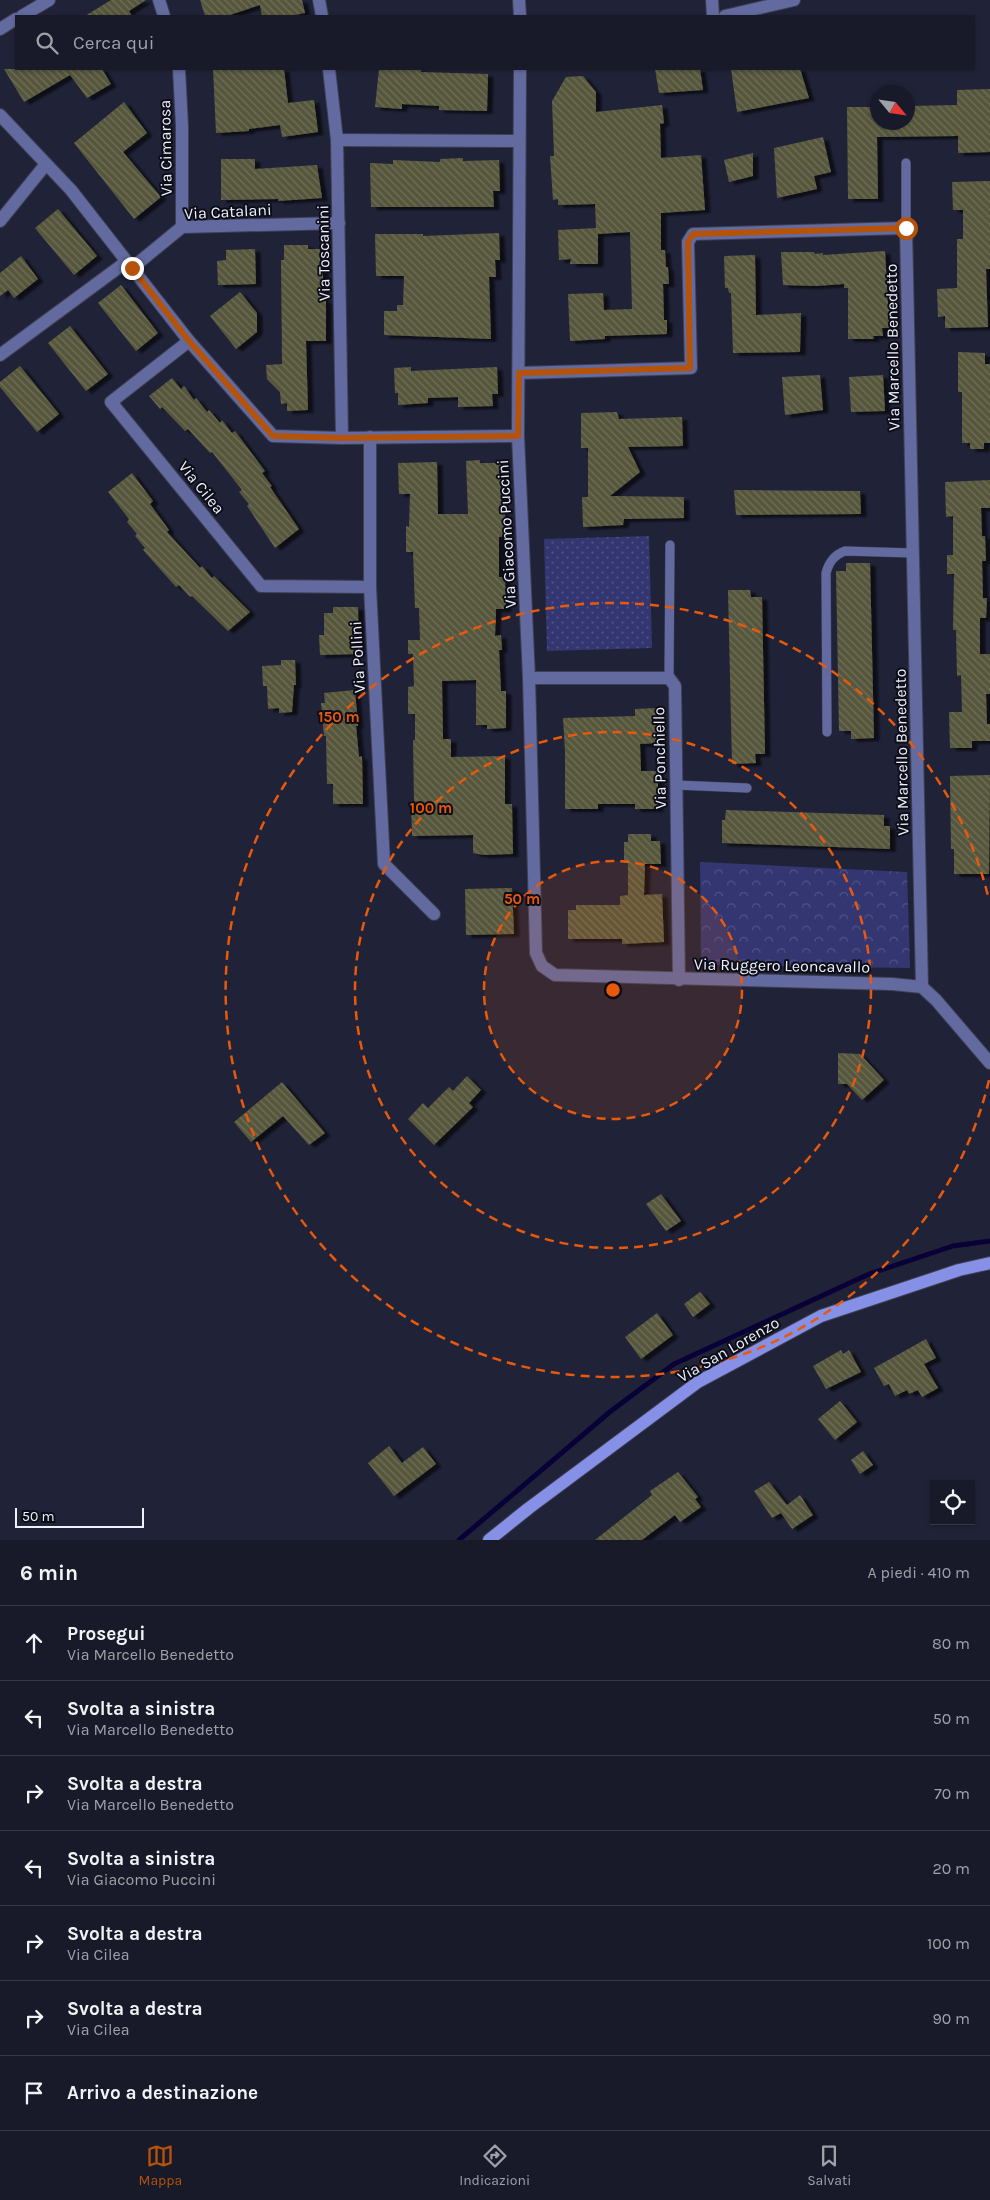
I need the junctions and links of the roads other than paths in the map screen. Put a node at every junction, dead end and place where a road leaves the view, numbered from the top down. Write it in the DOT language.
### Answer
graph roads {
  1 [pos="49,0"];
  2 [pos="158,0"];
  3 [pos="319,0"];
  4 [pos="519,0"];
  5 [pos="712,0"];
  6 [pos="794,0"];
  7 [pos="24,15"];
  8 [pos="164,15"];
  9 [pos="322,15"];
  10 [pos="520,15"];
  11 [pos="713,15"];
  12 [pos="729,15"];
  13 [pos="15,20"];
  14 [pos="0,29"];
  15 [pos="179,70"];
  16 [pos="329,70"];
  17 [pos="520,70"];
  18 [pos="0,115"];
  19 [pos="337,140"];
  20 [pos="519,141"];
  21 [pos="906,163"];
  22 [pos="46,164"];
  23 [pos="0,222"];
  24 [pos="339,223"];
  25 [pos="182,227"];
  26 [pos="906,228"];
  27 [pos="129,265"];
  28 [pos="189,341"];
  29 [pos="0,355"];
  30 [pos="519,373"];
  31 [pos="518,436"];
  32 [pos="370,437"];
  33 [pos="342,438"];
  34 [pos="670,545"];
  35 [pos="912,553"];
  36 [pos="370,587"];
  37 [pos="529,678"];
  38 [pos="669,678"];
  39 [pos="827,732"];
  40 [pos="676,785"];
  41 [pos="747,788"];
  42 [pos="434,914"];
  43 [pos="542,966"];
  44 [pos="679,980"];
  45 [pos="922,988"];
  46 [pos="990,1063"];
  47 [pos="990,1263"];
  48 [pos="489,1540"];
  1 -- 7 [label="street"];
  2 -- 8 [label="street"];
  3 -- 9 [label="street"];
  4 -- 10 [label="street"];
  5 -- 11 [label="street"];
  6 -- 12 [label="street"];
  13 -- 14 [label="street"];
  15 -- 25 [label="street, Via Cimarosa"];
  16 -- 19 [label="street, Via Toscanini"];
  17 -- 20 [label="street, Via Giacomo Puccini"];
  18 -- 22 [label="street"];
  19 -- 20 [label="street"];
  19 -- 24 [label="street, Via Toscanini"];
  20 -- 30 [label="street, Via Giacomo Puccini"];
  21 -- 26 [label="lane"];
  22 -- 23 [label="street"];
  22 -- 27 [label="street"];
  24 -- 25 [label="street, Via Catalani"];
  24 -- 33 [label="street, Via Toscanini"];
  25 -- 27 [label="street, Via Catalani"];
  26 -- 30 [label="street"];
  26 -- 35 [label="street, Via Marcello Benedetto"];
  27 -- 28 [label="street"];
  27 -- 29 [label="street"];
  28 -- 33 [label="street"];
  28 -- 36 [label="street, Via Cilea"];
  30 -- 31 [label="street, Via Giacomo Puccini"];
  31 -- 32 [label="street"];
  31 -- 37 [label="street, Via Giacomo Puccini"];
  32 -- 33 [label="street"];
  32 -- 36 [label="street, Via Pollini"];
  34 -- 38 [label="lane"];
  35 -- 39 [label="lane"];
  35 -- 45 [label="street, Via Marcello Benedetto"];
  36 -- 42 [label="street, Via Pollini"];
  37 -- 38 [label="street"];
  37 -- 43 [label="street, Via Giacomo Puccini"];
  38 -- 40 [label="street, Via Ponchiello"];
  40 -- 41 [label="lane"];
  40 -- 44 [label="street, Via Ponchiello"];
  43 -- 44 [label="street, Via Ruggero Leoncavallo"];
  44 -- 45 [label="street, Via Ruggero Leoncavallo"];
  45 -- 46 [label="street"];
  47 -- 48 [label="street, Via San Lorenzo"];
}
